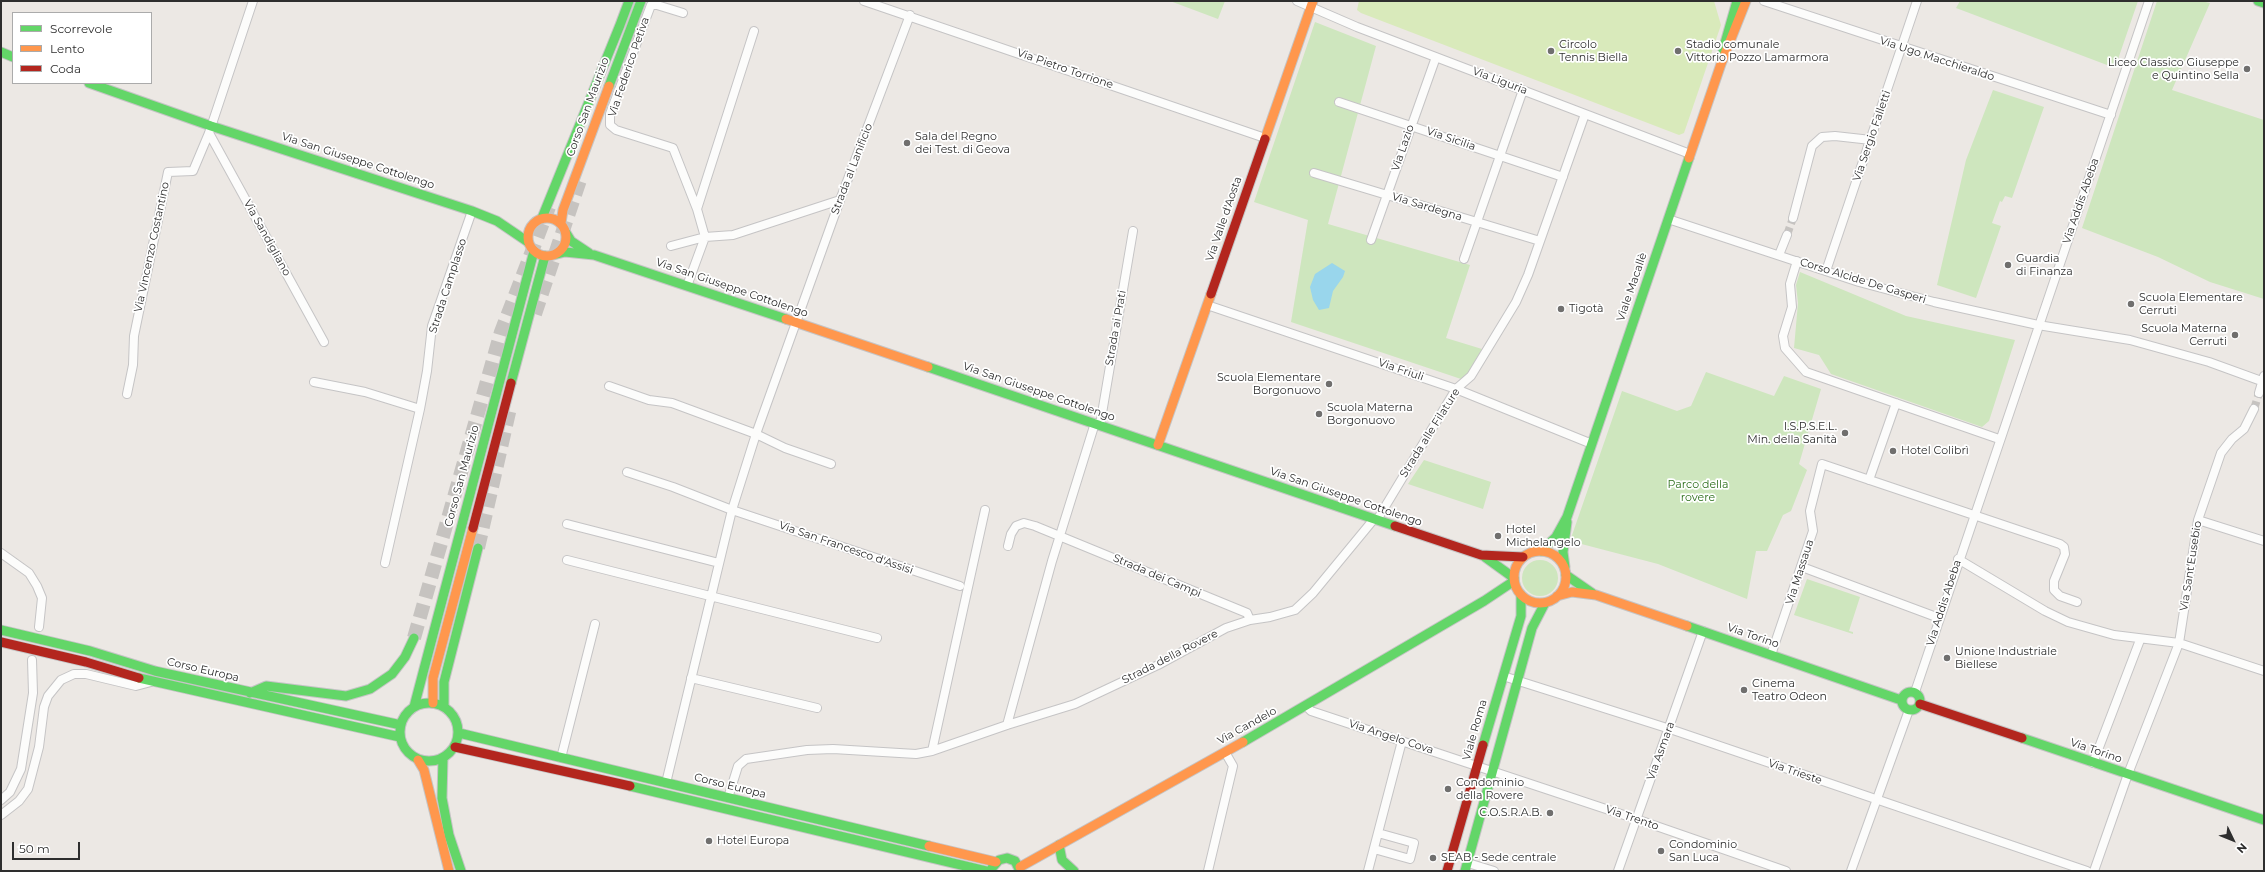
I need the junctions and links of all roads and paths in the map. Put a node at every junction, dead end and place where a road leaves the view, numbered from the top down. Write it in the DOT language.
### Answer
graph roads {
  1 [pos="253,1"];
  2 [pos="623,1"];
  3 [pos="629,1"];
  4 [pos="641,1"];
  5 [pos="864,1"];
  6 [pos="1297,1"];
  7 [pos="1737,1"];
  8 [pos="1746,1"];
  9 [pos="1764,1"];
  10 [pos="1918,1"];
  11 [pos="2149,1"];
  12 [pos="2258,1"];
  13 [pos="2264,3"];
  14 [pos="1312,4"];
  15 [pos="683,12"];
  16 [pos="910,15"];
  17 [pos="620,25"];
  18 [pos="754,31"];
  19 [pos="1902,47"];
  20 [pos="1,52"];
  21 [pos="12,57"];
  22 [pos="1436,57"];
  23 [pos="1721,64"];
  24 [pos="92,84"];
  25 [pos="1523,90"];
  26 [pos="1339,102"];
  27 [pos="1585,114"];
  28 [pos="2111,115"];
  29 [pos="1411,126"];
  30 [pos="210,130"];
  31 [pos="1265,138"];
  32 [pos="1870,140"];
  33 [pos="1690,154"];
  34 [pos="1499,155"];
  35 [pos="1314,172"];
  36 [pos="1563,177"];
  37 [pos="1387,195"];
  38 [pos="840,200"];
  39 [pos="698,209"];
  40 [pos="472,211"];
  41 [pos="1793,218"];
  42 [pos="1668,219"];
  43 [pos="538,220"];
  44 [pos="497,221"];
  45 [pos="1476,222"];
  46 [pos="561,223"];
  47 [pos="1132,231"];
  48 [pos="566,233"];
  49 [pos="1787,234"];
  50 [pos="705,237"];
  51 [pos="1371,240"];
  52 [pos="1540,241"];
  53 [pos="528,242"];
  54 [pos="671,246"];
  55 [pos="534,251"];
  56 [pos="557,254"];
  57 [pos="589,254"];
  58 [pos="1779,255"];
  59 [pos="545,256"];
  60 [pos="1464,259"];
  61 [pos="1797,261"];
  62 [pos="1826,271"];
  63 [pos="687,286"];
  64 [pos="1207,305"];
  65 [pos="795,322"];
  66 [pos="2038,325"];
  67 [pos="324,342"];
  68 [pos="2263,380"];
  69 [pos="314,382"];
  70 [pos="609,386"];
  71 [pos="1456,389"];
  72 [pos="2259,393"];
  73 [pos="127,394"];
  74 [pos="1896,403"];
  75 [pos="420,409"];
  76 [pos="2254,409"];
  77 [pos="1097,424"];
  78 [pos="756,434"];
  79 [pos="1999,440"];
  80 [pos="1592,444"];
  81 [pos="1158,445"];
  82 [pos="831,464"];
  83 [pos="627,472"];
  84 [pos="1869,480"];
  85 [pos="732,510"];
  86 [pos="985,510"];
  87 [pos="1973,514"];
  88 [pos="1567,517"];
  89 [pos="1375,519"];
  90 [pos="2198,520"];
  91 [pos="567,524"];
  92 [pos="1060,535"];
  93 [pos="2264,541"];
  94 [pos="1008,546"];
  95 [pos="478,548"];
  96 [pos="1541,551"];
  97 [pos="1,553"];
  98 [pos="1481,555"];
  99 [pos="1523,557"];
  100 [pos="1958,559"];
  101 [pos="568,560"];
  102 [pos="385,563"];
  103 [pos="719,563"];
  104 [pos="1802,567"];
  105 [pos="1566,571"];
  106 [pos="1514,580"];
  107 [pos="960,586"];
  108 [pos="1520,593"];
  109 [pos="1596,595"];
  110 [pos="711,596"];
  111 [pos="1558,596"];
  112 [pos="1484,601"];
  113 [pos="2077,602"];
  114 [pos="1545,603"];
  115 [pos="1939,618"];
  116 [pos="1250,620"];
  117 [pos="595,624"];
  118 [pos="39,627"];
  119 [pos="1,630"];
  120 [pos="1703,631"];
  121 [pos="414,638"];
  122 [pos="877,638"];
  123 [pos="2140,640"];
  124 [pos="1,642"];
  125 [pos="2179,642"];
  126 [pos="1771,655"];
  127 [pos="32,660"];
  128 [pos="2264,671"];
  129 [pos="1503,676"];
  130 [pos="691,678"];
  131 [pos="1519,680"];
  132 [pos="152,682"];
  133 [pos="1915,692"];
  134 [pos="250,693"];
  135 [pos="1901,700"];
  136 [pos="433,703"];
  137 [pos="1920,704"];
  138 [pos="1306,706"];
  139 [pos="414,707"];
  140 [pos="444,707"];
  141 [pos="817,708"];
  142 [pos="1909,710"];
  143 [pos="401,725"];
  144 [pos="1007,725"];
  145 [pos="1670,729"];
  146 [pos="459,733"];
  147 [pos="400,737"];
  148 [pos="1402,742"];
  149 [pos="455,747"];
  150 [pos="932,751"];
  151 [pos="1225,752"];
  152 [pos="443,758"];
  153 [pos="561,758"];
  154 [pos="418,760"];
  155 [pos="2093,763"];
  156 [pos="1477,766"];
  157 [pos="1494,772"];
  158 [pos="2128,774"];
  159 [pos="666,783"];
  160 [pos="728,798"];
  161 [pos="1,800"];
  162 [pos="1876,800"];
  163 [pos="1,815"];
  164 [pos="1636,819"];
  165 [pos="2264,820"];
  166 [pos="1378,833"];
  167 [pos="1059,845"];
  168 [pos="1374,849"];
  169 [pos="996,862"];
  170 [pos="1467,867"];
  171 [pos="964,869"];
  172 [pos="1020,869"];
  173 [pos="449,871"];
  174 [pos="461,871"];
  175 [pos="986,871"];
  176 [pos="992,871"];
  177 [pos="1074,871"];
  178 [pos="1208,871"];
  179 [pos="1368,871"];
  180 [pos="1447,871"];
  181 [pos="1494,871"];
  182 [pos="1618,871"];
  183 [pos="1786,871"];
  184 [pos="1851,871"];
  185 [pos="2087,871"];
  186 [pos="2094,871"];
  1 -- 30 [label="street"];
  2 -- 17 [label="main road, Corso San Maurizio"];
  3 -- 17 [label="main road"];
  4 -- 46 [label="main road, Corso San Maurizio"];
  5 -- 16 [label="street, Via Pietro Torrione"];
  6 -- 14 [label="street, Via Liguria"];
  7 -- 23 [label="main road, Viale Macallè"];
  8 -- 23 [label="main road, Viale Macallè"];
  9 -- 19 [label="street, Via Ugo Macchieraldo"];
  10 -- 19 [label="street, Via Sergio Falletti"];
  11 -- 28 [label="street, Via Addis Abeba"];
  12 -- 13 [label="main road"];
  14 -- 22 [label="street, Via Liguria"];
  14 -- 31 [label="main road, Via Valle d'Aosta"];
  15 -- 39 [label="street, Via Federico Petiva"];
  16 -- 31 [label="street, Via Pietro Torrione"];
  16 -- 38 [label="street, Strada al Lanificio"];
  17 -- 43 [label="main road, Corso San Maurizio"];
  18 -- 39 [label="street"];
  19 -- 28 [label="street, Via Ugo Macchieraldo"];
  19 -- 32 [label="street, Via Sergio Falletti"];
  20 -- 21 [label="main road"];
  22 -- 25 [label="street, Via Liguria"];
  22 -- 29 [label="street, Via Lazio"];
  23 -- 33 [label="main road, Viale Macallè"];
  24 -- 30 [label="main road, Via San Giuseppe Cottolengo"];
  25 -- 27 [label="street, Via Liguria"];
  25 -- 34 [label="street"];
  26 -- 29 [label="street, Via Sicilia"];
  27 -- 33 [label="street, Via Liguria"];
  27 -- 36 [label="street, Strada alle Filature"];
  28 -- 66 [label="street, Via Addis Abeba"];
  29 -- 34 [label="street, Via Sicilia"];
  29 -- 37 [label="street, Via Lazio"];
  30 -- 40 [label="main road, Via San Giuseppe Cottolengo"];
  30 -- 67 [label="street, Via Sandigliano"];
  30 -- 73 [label="street, Via Vincenzo Costantino"];
  31 -- 64 [label="main road, Via Valle d'Aosta"];
  32 -- 41 [label="street"];
  32 -- 62 [label="street, Via Sergio Falletti"];
  33 -- 42 [label="main road, Viale Macallè"];
  34 -- 36 [label="street, Via Sicilia"];
  34 -- 45 [label="street"];
  35 -- 37 [label="street, Via Sardegna"];
  36 -- 52 [label="street, Strada alle Filature"];
  37 -- 45 [label="street, Via Sardegna"];
  37 -- 51 [label="street, Via Lazio"];
  38 -- 50 [label="street"];
  38 -- 65 [label="street, Strada al Lanificio"];
  39 -- 50 [label="street, Via Federico Petiva"];
  40 -- 44 [label="main road, Via San Giuseppe Cottolengo"];
  40 -- 75 [label="street, Strada Camplasso"];
  42 -- 58 [label="street, Corso Alcide De Gasperi"];
  42 -- 80 [label="main road, Viale Macallè"];
  43 -- 44 [label="main road, Via San Giuseppe Cottolengo"];
  43 -- 46 [label="main road"];
  43 -- 53 [label="main road"];
  44 -- 53 [label="main road, Via San Giuseppe Cottolengo"];
  45 -- 52 [label="street, Via Sardegna"];
  45 -- 60 [label="street"];
  46 -- 48 [label="main road"];
  47 -- 77 [label="street, Strada ai Prati"];
  48 -- 56 [label="main road"];
  48 -- 57 [label="main road, Via San Giuseppe Cottolengo"];
  49 -- 58 [label="street"];
  50 -- 54 [label="street"];
  50 -- 63 [label="street"];
  52 -- 71 [label="street, Strada alle Filature"];
  53 -- 55 [label="main road"];
  55 -- 59 [label="main road"];
  55 -- 139 [label="main road, Corso San Maurizio"];
  56 -- 57 [label="main road, Via San Giuseppe Cottolengo"];
  56 -- 59 [label="main road"];
  57 -- 63 [label="main road, Via San Giuseppe Cottolengo"];
  58 -- 61 [label="street, Corso Alcide De Gasperi"];
  59 -- 136 [label="main road, Corso San Maurizio"];
  61 -- 62 [label="street, Corso Alcide De Gasperi"];
  61 -- 74 [label="street"];
  62 -- 66 [label="street, Corso Alcide De Gasperi"];
  63 -- 65 [label="main road, Via San Giuseppe Cottolengo"];
  64 -- 71 [label="street, Via Friuli"];
  64 -- 81 [label="main road, Via Valle d'Aosta"];
  65 -- 77 [label="main road, Via San Giuseppe Cottolengo"];
  65 -- 78 [label="street, Strada al Lanificio"];
  66 -- 68 [label="street, Corso Alcide De Gasperi"];
  66 -- 79 [label="street, Via Addis Abeba"];
  68 -- 72 [label="street"];
  69 -- 75 [label="street"];
  70 -- 78 [label="street"];
  71 -- 80 [label="street, Via Friuli"];
  71 -- 89 [label="street, Strada alle Filature"];
  74 -- 79 [label="street"];
  74 -- 84 [label="street"];
  75 -- 102 [label="street, Strada Camplasso"];
  76 -- 90 [label="street, Via Sant'Eusebio"];
  77 -- 81 [label="main road, Via San Giuseppe Cottolengo"];
  77 -- 92 [label="street"];
  78 -- 82 [label="street"];
  78 -- 85 [label="street, Strada al Lanificio"];
  79 -- 87 [label="street, Via Addis Abeba"];
  80 -- 88 [label="main road, Viale Macallè"];
  81 -- 89 [label="main road, Via San Giuseppe Cottolengo"];
  83 -- 85 [label="street, Via San Francesco d'Assisi"];
  84 -- 87 [label="street"];
  84 -- 104 [label="street, Via Massaua"];
  85 -- 103 [label="street, Strada al Lanificio"];
  85 -- 107 [label="street, Via San Francesco d'Assisi"];
  86 -- 150 [label="street"];
  87 -- 100 [label="street, Via Addis Abeba"];
  87 -- 113 [label="street"];
  88 -- 96 [label="main road, Viale Macallè"];
  88 -- 105 [label="main road, Viale Macallè"];
  89 -- 98 [label="main road, Via San Giuseppe Cottolengo"];
  89 -- 116 [label="street, Strada della Rovere"];
  90 -- 93 [label="street"];
  90 -- 125 [label="street, Via Sant'Eusebio"];
  91 -- 103 [label="street"];
  92 -- 94 [label="street, Strada dei Campi"];
  92 -- 116 [label="street, Strada dei Campi"];
  92 -- 144 [label="street"];
  95 -- 140 [label="main road"];
  96 -- 99 [label="main road"];
  96 -- 105 [label="main road"];
  97 -- 118 [label="street"];
  98 -- 99 [label="main road, Via San Giuseppe Cottolengo"];
  98 -- 106 [label="main road, Via San Giuseppe Cottolengo"];
  99 -- 106 [label="main road"];
  100 -- 115 [label="street, Via Addis Abeba"];
  100 -- 123 [label="street"];
  101 -- 110 [label="street"];
  103 -- 110 [label="street, Strada al Lanificio"];
  104 -- 115 [label="street"];
  104 -- 126 [label="street, Via Massaua"];
  105 -- 109 [label="main road, Via Torino"];
  105 -- 111 [label="main road"];
  106 -- 108 [label="main road"];
  106 -- 112 [label="main road, Via Candelo"];
  108 -- 112 [label="main road, Via Candelo"];
  108 -- 114 [label="main road"];
  108 -- 129 [label="main road, Viale Roma"];
  109 -- 111 [label="main road, Via Torino"];
  109 -- 120 [label="main road, Via Torino"];
  110 -- 122 [label="street"];
  110 -- 130 [label="street, Strada al Lanificio"];
  111 -- 114 [label="main road"];
  112 -- 138 [label="main road, Via Candelo"];
  114 -- 131 [label="main road"];
  115 -- 133 [label="street, Via Addis Abeba"];
  116 -- 144 [label="street, Strada della Rovere"];
  117 -- 153 [label="street"];
  119 -- 134 [label="main road, Corso Europa"];
  120 -- 126 [label="main road, Via Torino"];
  120 -- 145 [label="street, Via Asmara"];
  121 -- 134 [label="main road"];
  123 -- 125 [label="street"];
  123 -- 155 [label="street"];
  124 -- 132 [label="main road, Corso Europa"];
  125 -- 128 [label="street"];
  125 -- 158 [label="street, Via Sant'Eusebio"];
  126 -- 135 [label="main road, Via Torino"];
  127 -- 161 [label="street"];
  129 -- 131 [label="street, Via Trieste"];
  129 -- 156 [label="main road, Viale Roma"];
  130 -- 141 [label="street"];
  130 -- 159 [label="street, Strada al Lanificio"];
  131 -- 145 [label="street, Via Trieste"];
  131 -- 157 [label="main road"];
  132 -- 147 [label="main road, Corso Europa"];
  132 -- 163 [label="street"];
  133 -- 135 [label="main road"];
  133 -- 137 [label="main road"];
  134 -- 143 [label="main road, Corso Europa"];
  135 -- 142 [label="main road"];
  136 -- 139 [label="main road"];
  136 -- 140 [label="main road"];
  137 -- 142 [label="main road"];
  137 -- 155 [label="main road, Via Torino"];
  138 -- 148 [label="street, Via Angelo Cova"];
  138 -- 151 [label="main road, Via Candelo"];
  139 -- 143 [label="main road"];
  140 -- 146 [label="main road"];
  142 -- 162 [label="street"];
  143 -- 147 [label="main road"];
  144 -- 150 [label="street, Strada della Rovere"];
  145 -- 162 [label="street, Via Trieste"];
  145 -- 164 [label="street, Via Asmara"];
  146 -- 149 [label="main road"];
  146 -- 153 [label="main road, Corso Europa"];
  147 -- 154 [label="main road"];
  148 -- 156 [label="street, Via Angelo Cova"];
  148 -- 166 [label="street"];
  149 -- 152 [label="main road"];
  149 -- 171 [label="main road"];
  150 -- 160 [label="street, Strada della Rovere"];
  151 -- 167 [label="main road, Via Candelo"];
  151 -- 178 [label="street"];
  152 -- 154 [label="main road"];
  152 -- 174 [label="main road"];
  153 -- 159 [label="main road, Corso Europa"];
  154 -- 173 [label="main road"];
  155 -- 158 [label="main road, Via Torino"];
  156 -- 157 [label="street, Via Trento"];
  156 -- 180 [label="main road, Viale Roma"];
  157 -- 164 [label="street, Via Trento"];
  157 -- 170 [label="main road"];
  158 -- 165 [label="main road, Via Torino"];
  158 -- 186 [label="street, Via Sant'Eusebio"];
  159 -- 160 [label="main road, Corso Europa"];
  160 -- 169 [label="main road, Corso Europa"];
  162 -- 184 [label="street"];
  162 -- 185 [label="street, Via Trieste"];
  164 -- 182 [label="street, Via Asmara"];
  164 -- 183 [label="street, Via Trento"];
  166 -- 168 [label="street"];
  166 -- 168 [label="street"];
  167 -- 172 [label="main road, Via Candelo"];
  167 -- 177 [label="main road"];
  168 -- 179 [label="street"];
  169 -- 172 [label="main road, Via Candelo"];
  169 -- 176 [label="main road"];
  170 -- 181 [label="street"];
  171 -- 175 [label="main road"];
}
